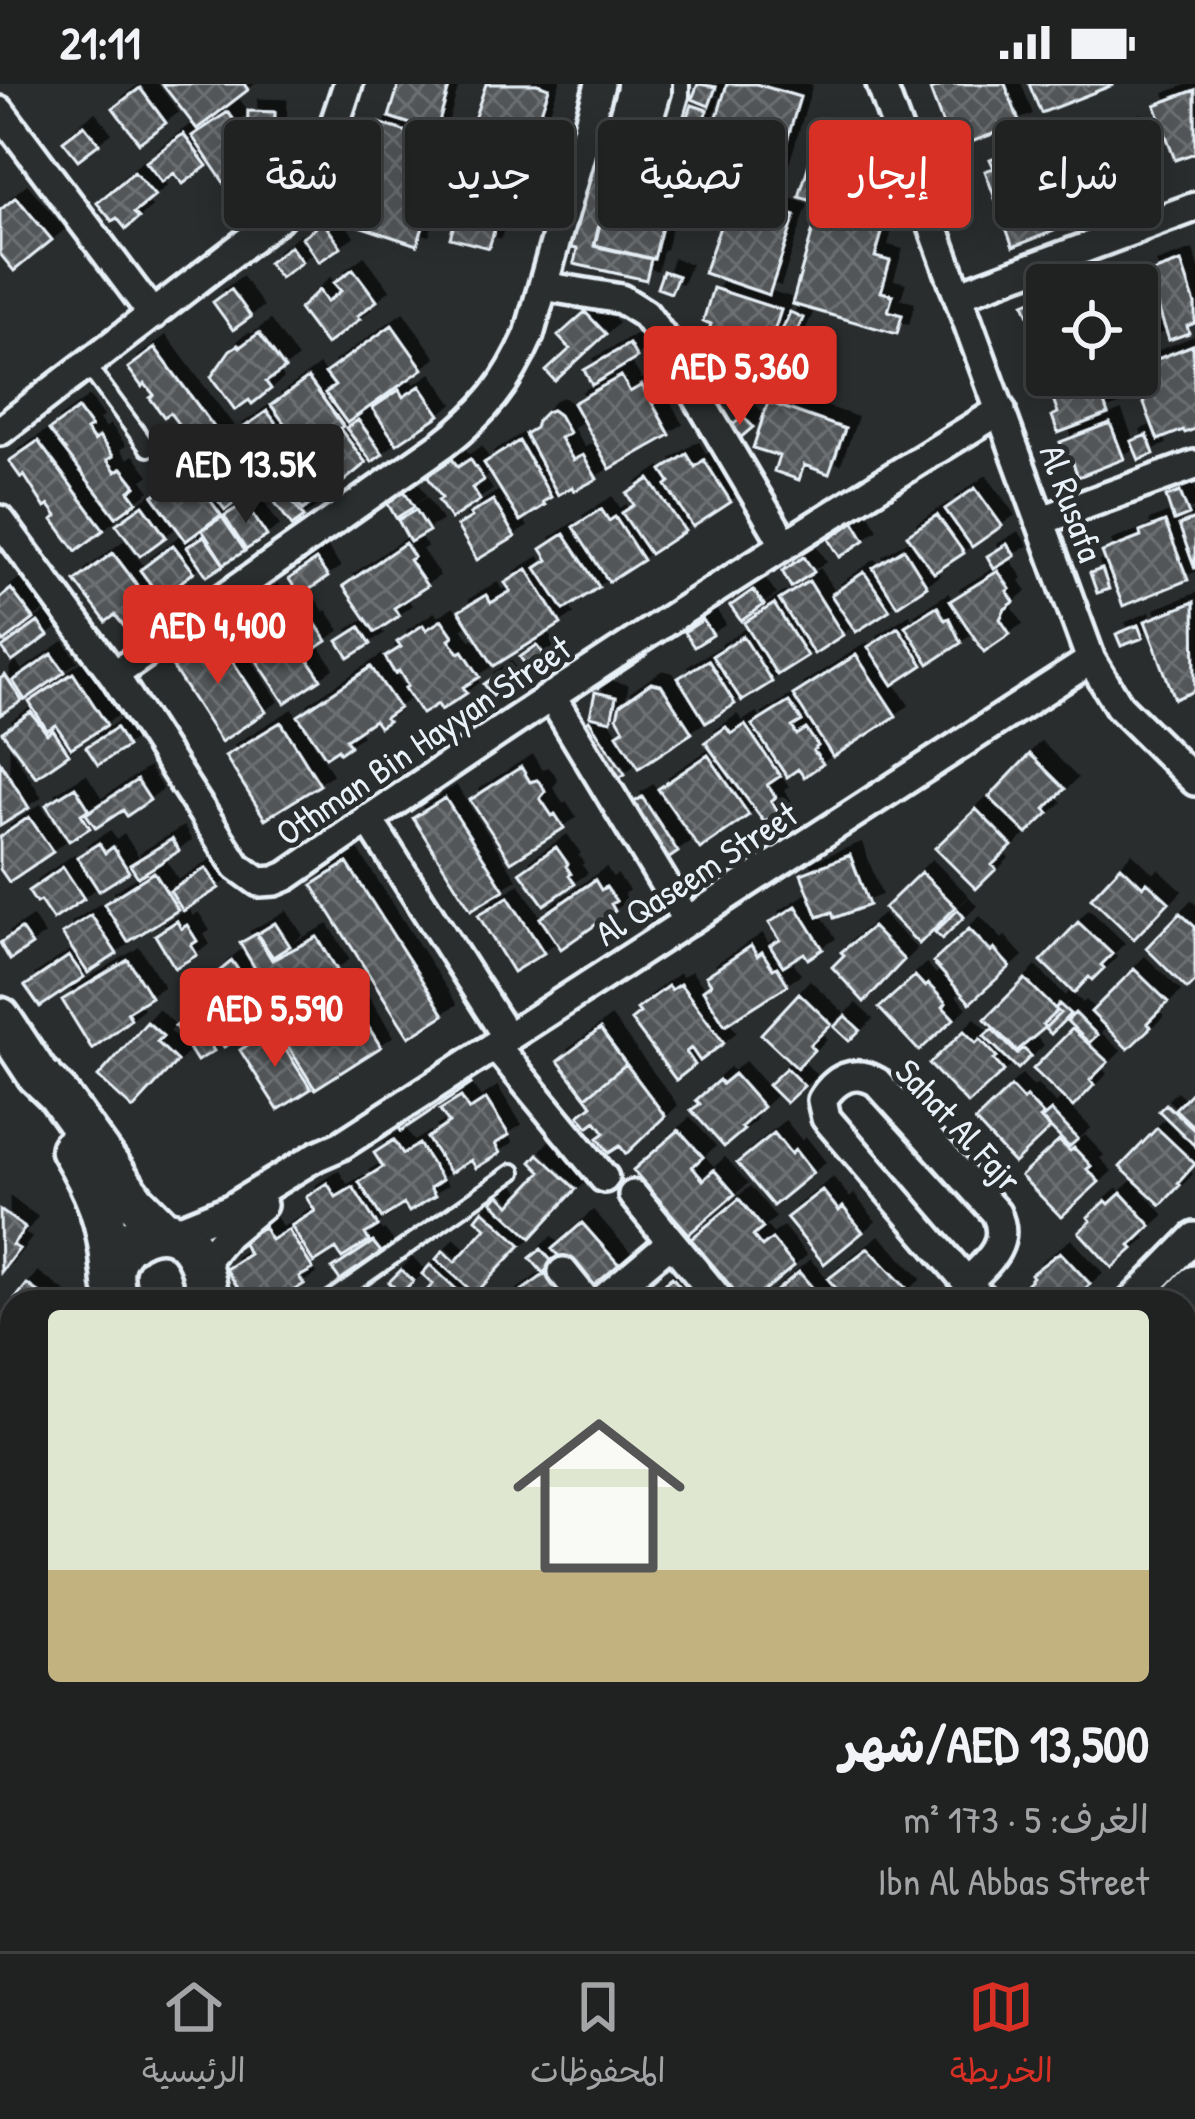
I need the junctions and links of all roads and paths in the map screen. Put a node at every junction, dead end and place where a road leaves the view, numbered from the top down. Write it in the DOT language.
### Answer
graph roads {
  1 [pos="348,84"];
  2 [pos="600,84"];
  3 [pos="681,84"];
  4 [pos="881,84"];
  5 [pos="0,111"];
  6 [pos="674,120"];
  7 [pos="1195,207"];
  8 [pos="544,286"];
  9 [pos="958,295"];
  10 [pos="153,315"];
  11 [pos="87,365"];
  12 [pos="1000,410"];
  13 [pos="0,431"];
  14 [pos="148,448"];
  15 [pos="1195,465"];
  16 [pos="0,520"];
  17 [pos="1040,521"];
  18 [pos="784,544"];
  19 [pos="1090,660"];
  20 [pos="114,675"];
  21 [pos="551,696"];
  22 [pos="1195,781"];
  23 [pos="368,819"];
  24 [pos="687,921"];
  25 [pos="501,1041"];
  26 [pos="14,1047"];
  27 [pos="340,1146"];
  28 [pos="513,1172"];
  29 [pos="604,1178"];
  30 [pos="633,1196"];
  31 [pos="168,1230"];
  32 [pos="1195,1237"];
  33 [pos="671,1242"];
  34 [pos="562,1272"];
  35 [pos="205,1284"];
  36 [pos="115,1286"];
  37 [pos="345,1290"];
  38 [pos="577,1290"];
  39 [pos="614,1290"];
  40 [pos="711,1290"];
  41 [pos="974,1290"];
  42 [pos="977,1290"];
  43 [pos="1143,1290"];
  1 -- 10 [label="street"];
  2 -- 8 [label="street"];
  3 -- 6 [label="lane"];
  4 -- 9 [label="street, Al Rusafa"];
  5 -- 10 [label="street"];
  7 -- 9 [label="street"];
  8 -- 18 [label="street"];
  8 -- 20 [label="street"];
  9 -- 12 [label="street, Al Rusafa"];
  10 -- 11 [label="street"];
  11 -- 13 [label="street"];
  11 -- 14 [label="lane"];
  12 -- 17 [label="street, Al Rusafa"];
  12 -- 18 [label="street, Othman Bin Hayyan Street"];
  15 -- 17 [label="street"];
  16 -- 20 [label="street, Othman Bin Hayyan Street"];
  17 -- 19 [label="street, Al Rusafa"];
  18 -- 21 [label="street, Othman Bin Hayyan Street"];
  19 -- 22 [label="street, Al Rusafa"];
  19 -- 24 [label="street, Al Qaseem Street"];
  20 -- 23 [label="street, Othman Bin Hayyan Street"];
  21 -- 23 [label="street, Othman Bin Hayyan Street"];
  21 -- 24 [label="street"];
  23 -- 25 [label="street"];
  24 -- 25 [label="street, Al Qaseem Street"];
  25 -- 27 [label="street, Al Qaseem Street"];
  25 -- 29 [label="street"];
  26 -- 31 [label="street"];
  26 -- 36 [label="street"];
  27 -- 31 [label="street, Al Qaseem Street"];
  27 -- 35 [label="street, Al Qaseem Street"];
  28 -- 37 [label="lane"];
  30 -- 33 [label="street"];
  31 -- 35 [label="street"];
  31 -- 36 [label="street"];
  32 -- 43 [label="street"];
  33 -- 39 [label="street"];
  33 -- 40 [label="street"];
  34 -- 38 [label="street"];
  41 -- 42 [label="street, Sahat Al Fajr"];
}
